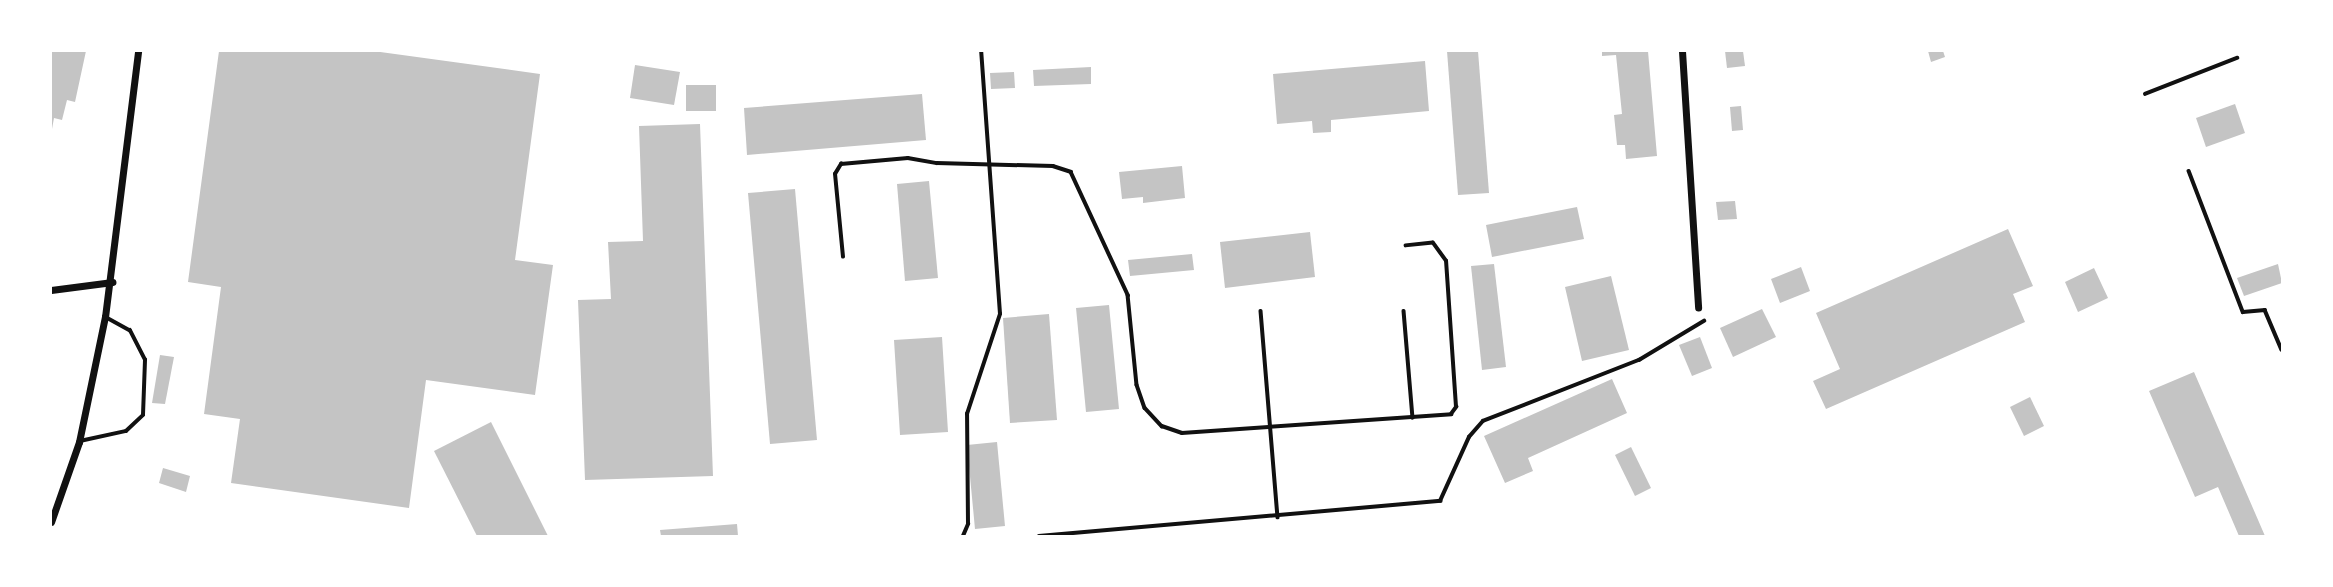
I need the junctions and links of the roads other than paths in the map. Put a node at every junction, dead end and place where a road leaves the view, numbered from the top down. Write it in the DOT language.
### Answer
graph roads {
  1 [pos="138,51"];
  2 [pos="981,51"];
  3 [pos="1682,51"];
  4 [pos="2237,58"];
  5 [pos="2145,94"];
  6 [pos="990,164"];
  7 [pos="2189,171"];
  8 [pos="1406,246"];
  9 [pos="844,257"];
  10 [pos="112,282"];
  11 [pos="51,290"];
  12 [pos="1698,308"];
  13 [pos="1261,311"];
  14 [pos="1404,311"];
  15 [pos="105,317"];
  16 [pos="1703,320"];
  17 [pos="2282,350"];
  18 [pos="1413,418"];
  19 [pos="1270,427"];
  20 [pos="79,442"];
  21 [pos="1278,517"];
  22 [pos="51,522"];
  23 [pos="962,536"];
  24 [pos="1039,536"];
  1 -- 10 [label="street"];
  2 -- 6 [label="lane"];
  3 -- 12 [label="street"];
  4 -- 5 [label="lane"];
  6 -- 9 [label="lane"];
  6 -- 19 [label="lane"];
  6 -- 23 [label="lane"];
  7 -- 17 [label="lane"];
  8 -- 18 [label="lane"];
  10 -- 11 [label="street"];
  10 -- 15 [label="street"];
  13 -- 19 [label="lane"];
  14 -- 18 [label="lane"];
  15 -- 20 [label="street"];
  15 -- 20 [label="lane"];
  16 -- 21 [label="lane"];
  18 -- 19 [label="lane"];
  19 -- 21 [label="lane"];
  20 -- 22 [label="street"];
  21 -- 24 [label="lane"];
}
